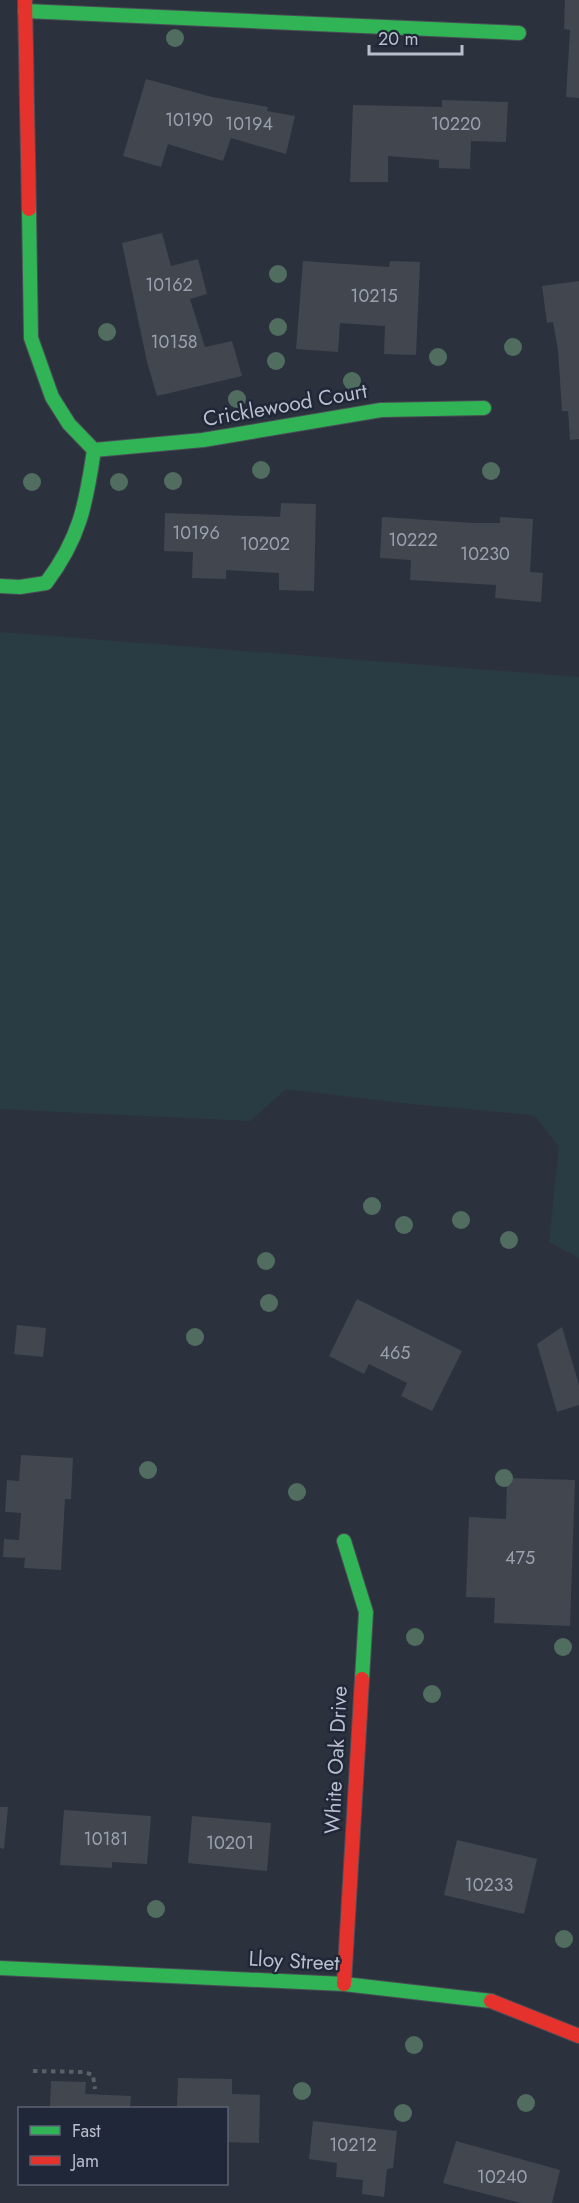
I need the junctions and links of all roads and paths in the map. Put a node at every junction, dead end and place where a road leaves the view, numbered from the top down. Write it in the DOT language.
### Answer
graph roads {
  1 [pos="25,6"];
  2 [pos="519,33"];
  3 [pos="484,408"];
  4 [pos="94,450"];
  5 [pos="0,586"];
  6 [pos="344,1541"];
  7 [pos="0,1968"];
  8 [pos="344,1984"];
  9 [pos="579,2036"];
  10 [pos="33,2071"];
  11 [pos="95,2090"];
  1 -- 2 [label="street"];
  1 -- 4 [label="street"];
  3 -- 4 [label="street, Cricklewood Court"];
  4 -- 5 [label="street"];
  6 -- 8 [label="street, White Oak Drive"];
  7 -- 8 [label="street, Lloy Street"];
  8 -- 9 [label="street, Lloy Street"];
  10 -- 11 [label="path"];
}
